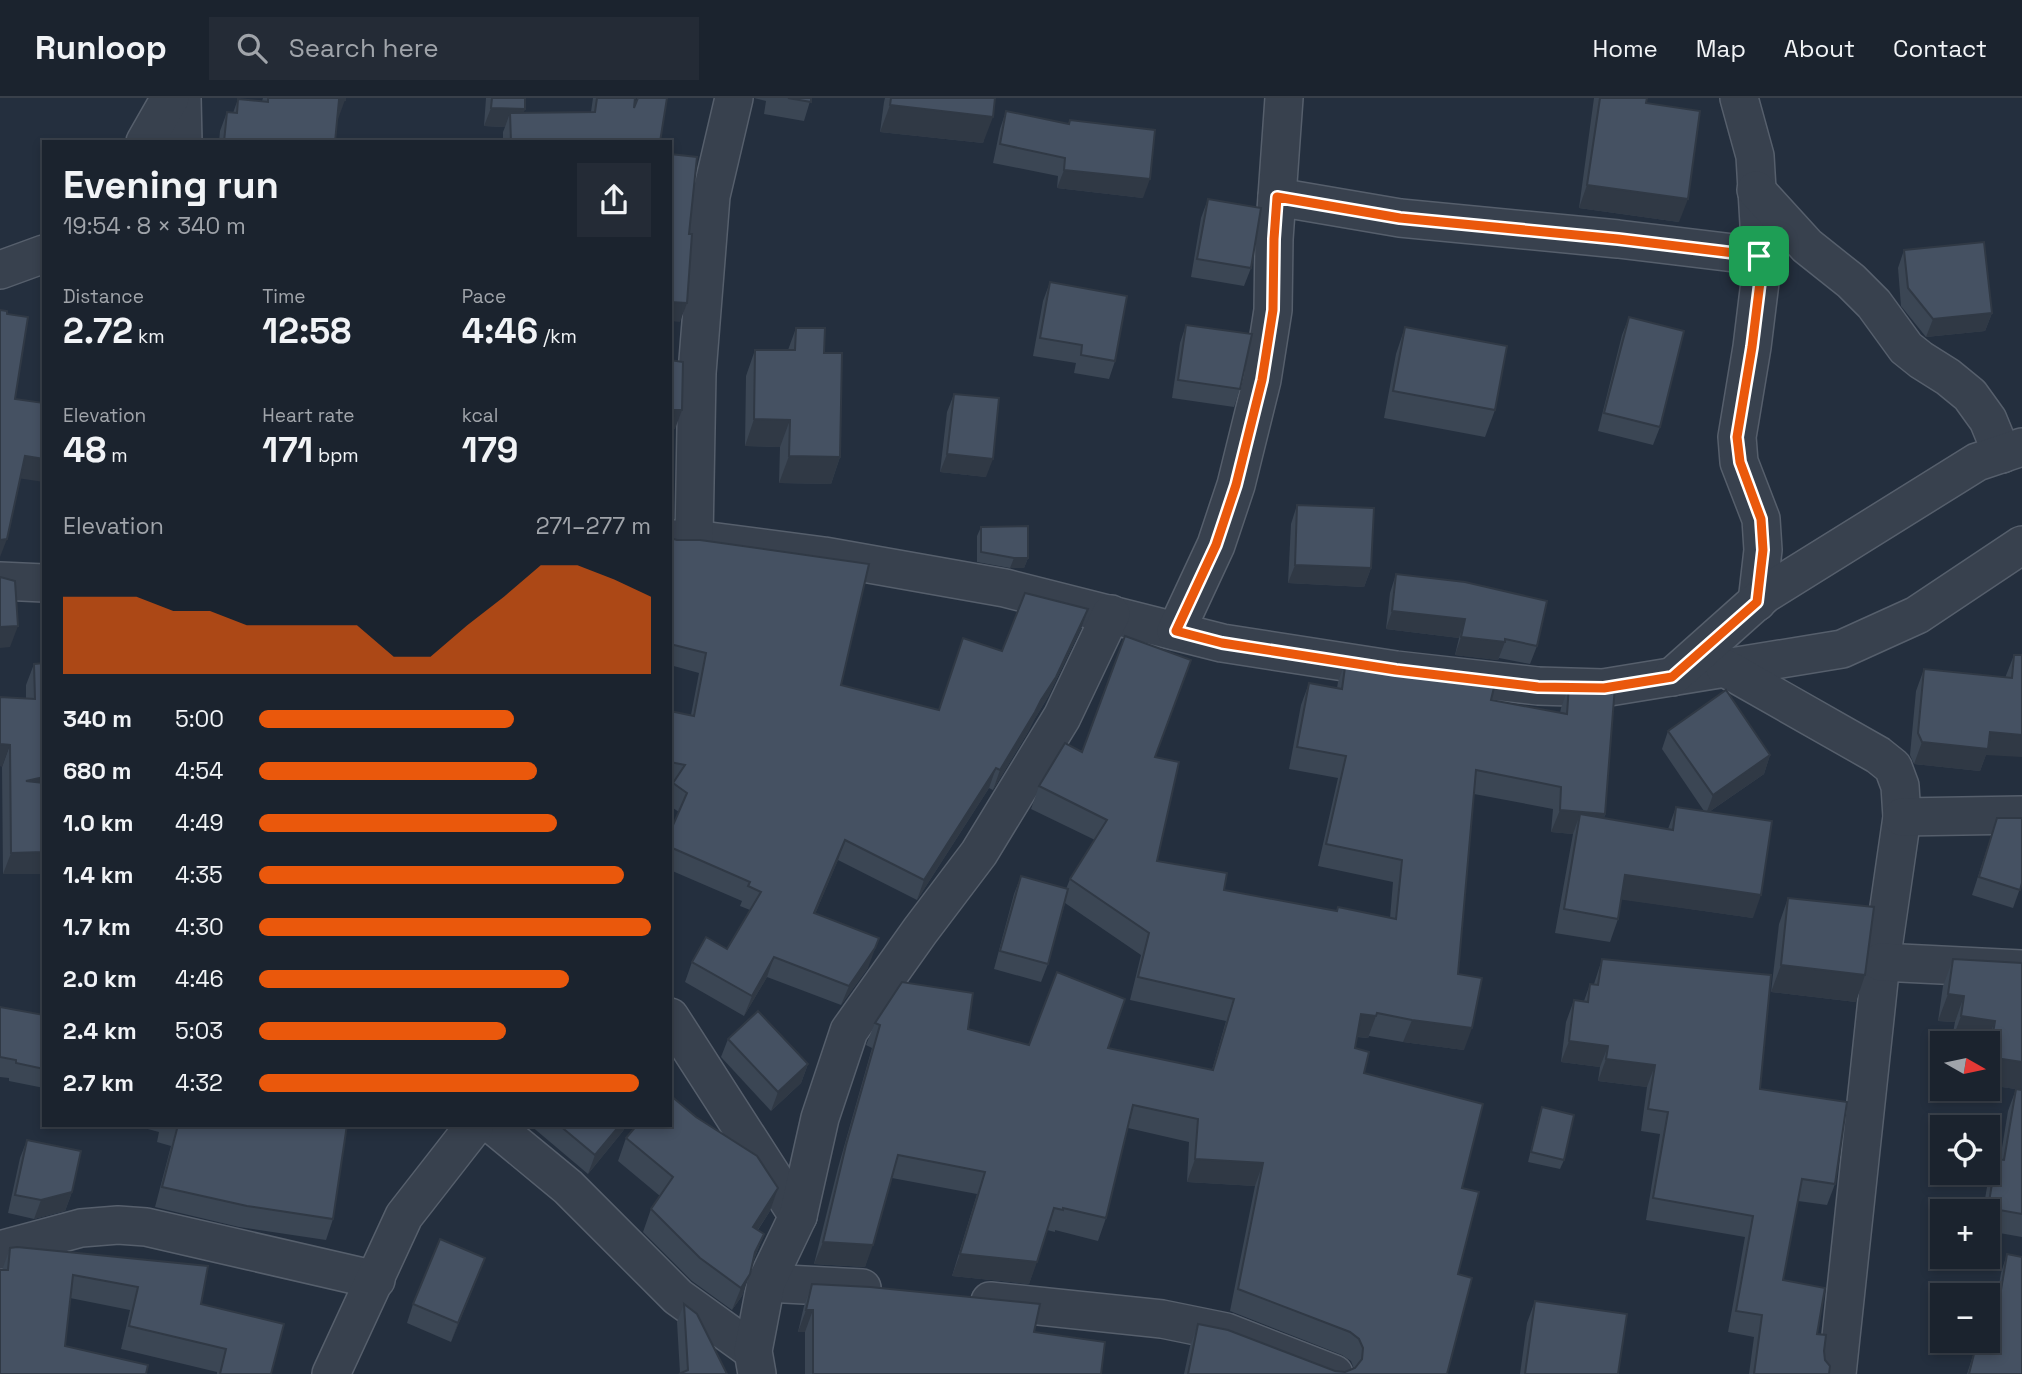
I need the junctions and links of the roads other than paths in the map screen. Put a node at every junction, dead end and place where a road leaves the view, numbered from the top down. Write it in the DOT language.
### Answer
graph roads {
  1 [pos="170,98"];
  2 [pos="182,98"];
  3 [pos="734,98"];
  4 [pos="1284,98"];
  5 [pos="1739,98"];
  6 [pos="146,140"];
  7 [pos="183,140"];
  8 [pos="1756,190"];
  9 [pos="1277,197"];
  10 [pos="42,255"];
  11 [pos="1759,256"];
  12 [pos="0,270"];
  13 [pos="2012,450"];
  14 [pos="682,539"];
  15 [pos="2022,545"];
  16 [pos="0,581"];
  17 [pos="42,583"];
  18 [pos="1757,602"];
  19 [pos="1111,614"];
  20 [pos="1176,631"];
  21 [pos="1725,668"];
  22 [pos="1672,677"];
  23 [pos="2022,815"];
  24 [pos="1902,817"];
  25 [pos="1881,962"];
  26 [pos="2022,969"];
  27 [pos="672,1020"];
  28 [pos="473,1127"];
  29 [pos="495,1127"];
  30 [pos="798,1216"];
  31 [pos="0,1250"];
  32 [pos="376,1280"];
  33 [pos="766,1283"];
  34 [pos="890,1291"];
  35 [pos="957,1298"];
  36 [pos="755,1362"];
  37 [pos="331,1374"];
  38 [pos="1334,1374"];
  39 [pos="1837,1374"];
  1 -- 6 [label="street"];
  2 -- 7 [label="street"];
  3 -- 14 [label="street"];
  4 -- 9 [label="street"];
  5 -- 8 [label="street"];
  8 -- 11 [label="street"];
  8 -- 13 [label="street"];
  9 -- 11 [label="street"];
  9 -- 20 [label="street"];
  10 -- 12 [label="street"];
  11 -- 18 [label="street"];
  13 -- 18 [label="street"];
  14 -- 19 [label="street"];
  15 -- 21 [label="street"];
  16 -- 17 [label="street"];
  18 -- 22 [label="street"];
  19 -- 20 [label="street"];
  19 -- 30 [label="street"];
  20 -- 22 [label="street"];
  21 -- 22 [label="street"];
  21 -- 24 [label="street"];
  23 -- 24 [label="street"];
  24 -- 25 [label="street"];
  25 -- 26 [label="street"];
  25 -- 39 [label="street"];
  27 -- 30 [label="street"];
  28 -- 32 [label="street"];
  29 -- 36 [label="street"];
  30 -- 33 [label="street"];
  31 -- 32 [label="street"];
  32 -- 37 [label="street"];
  33 -- 34 [label="street"];
  33 -- 36 [label="street"];
  35 -- 38 [label="street"];
}
